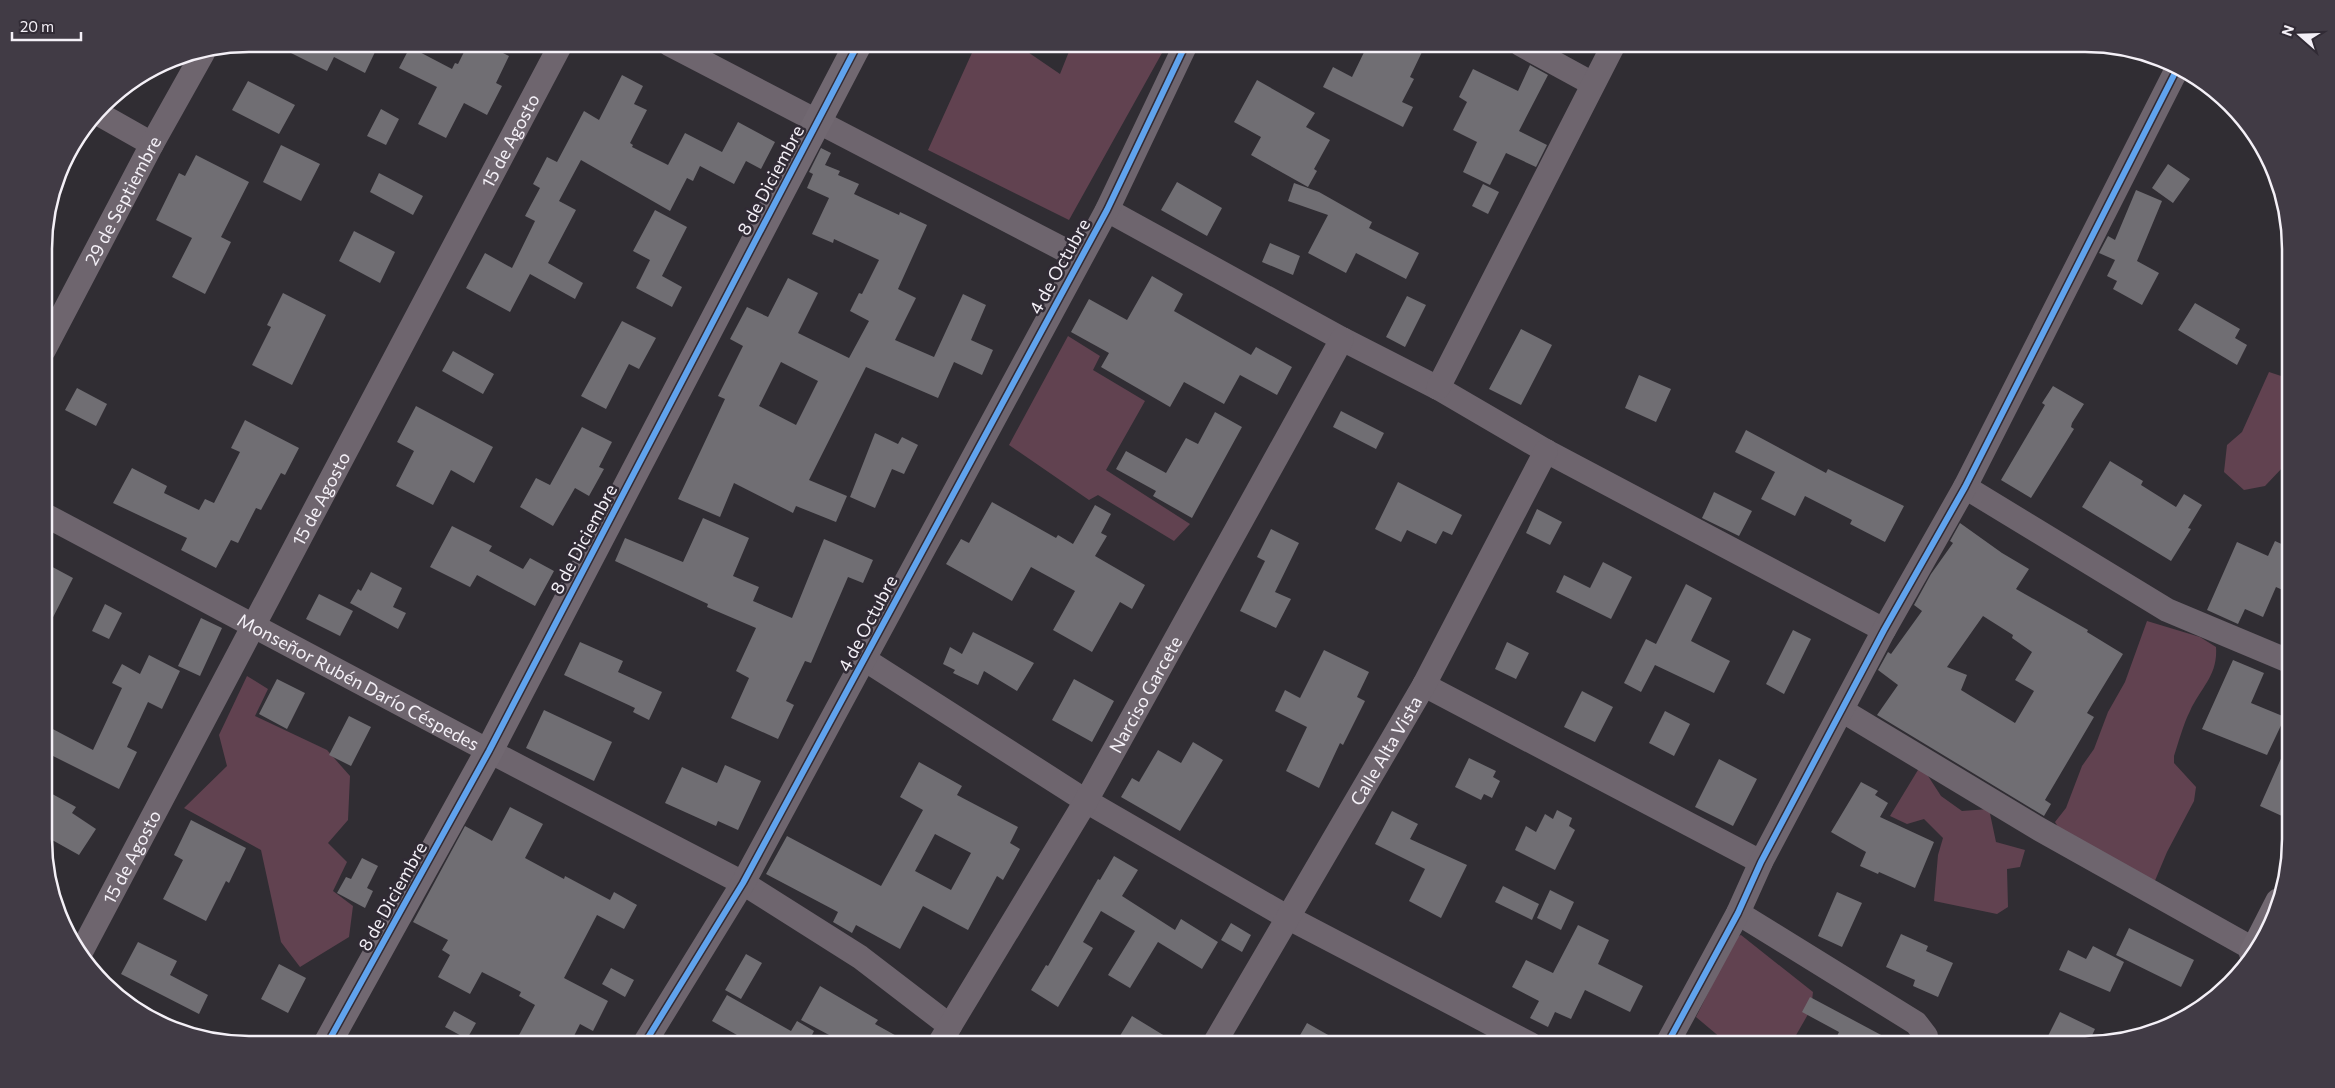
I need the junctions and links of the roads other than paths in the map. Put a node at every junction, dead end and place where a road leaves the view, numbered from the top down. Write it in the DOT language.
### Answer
graph roads {
  1 [pos="557,52"];
  2 [pos="684,52"];
  3 [pos="854,52"];
  4 [pos="1182,52"];
  5 [pos="1535,52"];
  6 [pos="1610,52"];
  7 [pos="200,59"];
  8 [pos="2175,74"];
  9 [pos="1593,84"];
  10 [pos="103,117"];
  11 [pos="817,122"];
  12 [pos="152,144"];
  13 [pos="1107,210"];
  14 [pos="1080,258"];
  15 [pos="52,335"];
  16 [pos="1342,339"];
  17 [pos="1438,388"];
  18 [pos="1546,451"];
  19 [pos="1965,487"];
  20 [pos="52,519"];
  21 [pos="254,627"];
  22 [pos="1884,630"];
  23 [pos="2282,658"];
  24 [pos="864,660"];
  25 [pos="1424,685"];
  26 [pos="1843,711"];
  27 [pos="489,751"];
  28 [pos="1086,801"];
  29 [pos="1761,862"];
  30 [pos="743,884"];
  31 [pos="1738,913"];
  32 [pos="1287,917"];
  33 [pos="84,946"];
  34 [pos="2250,947"];
  35 [pos="944,1035"];
  36 [pos="331,1036"];
  37 [pos="649,1036"];
  38 [pos="1219,1036"];
  39 [pos="1515,1036"];
  40 [pos="1671,1036"];
  41 [pos="1926,1036"];
  1 -- 21 [label="street, 15 de Agosto"];
  2 -- 11 [label="street"];
  3 -- 11 [label="street, 8 de Diciembre"];
  4 -- 13 [label="street, 4 de Octubre"];
  5 -- 9 [label="street"];
  6 -- 9 [label="street"];
  7 -- 12 [label="street, 29 de Septiembre"];
  8 -- 19 [label="street"];
  9 -- 17 [label="street"];
  10 -- 12 [label="street"];
  11 -- 14 [label="street"];
  11 -- 27 [label="street, 8 de Diciembre"];
  12 -- 15 [label="street, 29 de Septiembre"];
  13 -- 14 [label="street, 4 de Octubre"];
  13 -- 16 [label="street"];
  14 -- 24 [label="street, 4 de Octubre"];
  16 -- 17 [label="street"];
  16 -- 28 [label="street, Narciso Garcete"];
  17 -- 18 [label="street"];
  18 -- 22 [label="street"];
  18 -- 25 [label="street, Calle Alta Vista"];
  19 -- 22 [label="street"];
  19 -- 23 [label="street"];
  20 -- 21 [label="street, Monseñor Rubén Darío Céspedes"];
  21 -- 27 [label="street, Monseñor Rubén Darío Céspedes"];
  21 -- 33 [label="street, 15 de Agosto"];
  22 -- 26 [label="street"];
  24 -- 28 [label="street"];
  24 -- 30 [label="street, 4 de Octubre"];
  25 -- 29 [label="street"];
  25 -- 32 [label="street, Calle Alta Vista"];
  26 -- 29 [label="street"];
  26 -- 34 [label="street"];
  27 -- 30 [label="street, Monseñor Rubén Darío Céspedes"];
  27 -- 36 [label="street, 8 de Diciembre"];
  28 -- 32 [label="street"];
  28 -- 35 [label="street, Narciso Garcete"];
  29 -- 31 [label="street"];
  30 -- 35 [label="street, Monseñor Rubén Darío Céspedes"];
  30 -- 37 [label="street, 4 de Octubre"];
  31 -- 40 [label="street"];
  31 -- 41 [label="street"];
  32 -- 38 [label="street, Calle Alta Vista"];
  32 -- 39 [label="street"];
}
